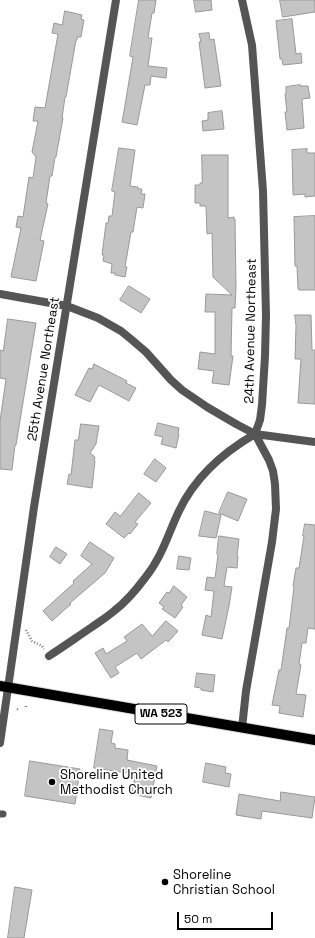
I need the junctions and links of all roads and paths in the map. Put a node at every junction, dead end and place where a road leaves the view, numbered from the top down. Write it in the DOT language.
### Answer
graph roads {
  1 [pos="116,0"];
  2 [pos="242,0"];
  3 [pos="0,294"];
  4 [pos="67,306"];
  5 [pos="255,434"];
  6 [pos="315,442"];
  7 [pos="24,627"];
  8 [pos="42,646"];
  9 [pos="49,656"];
  10 [pos="4,687"];
  11 [pos="242,728"];
  12 [pos="315,740"];
  13 [pos="0,743"];
  1 -- 4 [label="street, 25th Avenue Northeast"];
  2 -- 5 [label="street, 24th Avenue Northeast"];
  3 -- 4 [label="street"];
  4 -- 5 [label="street"];
  4 -- 10 [label="street, 25th Avenue Northeast"];
  5 -- 6 [label="street"];
  5 -- 9 [label="street"];
  5 -- 11 [label="street"];
  7 -- 8 [label="path"];
  10 -- 11 [label="main road, WA 523"];
  10 -- 13 [label="street, 25th Avenue Northeast"];
  11 -- 12 [label="main road, WA 523"];
}
